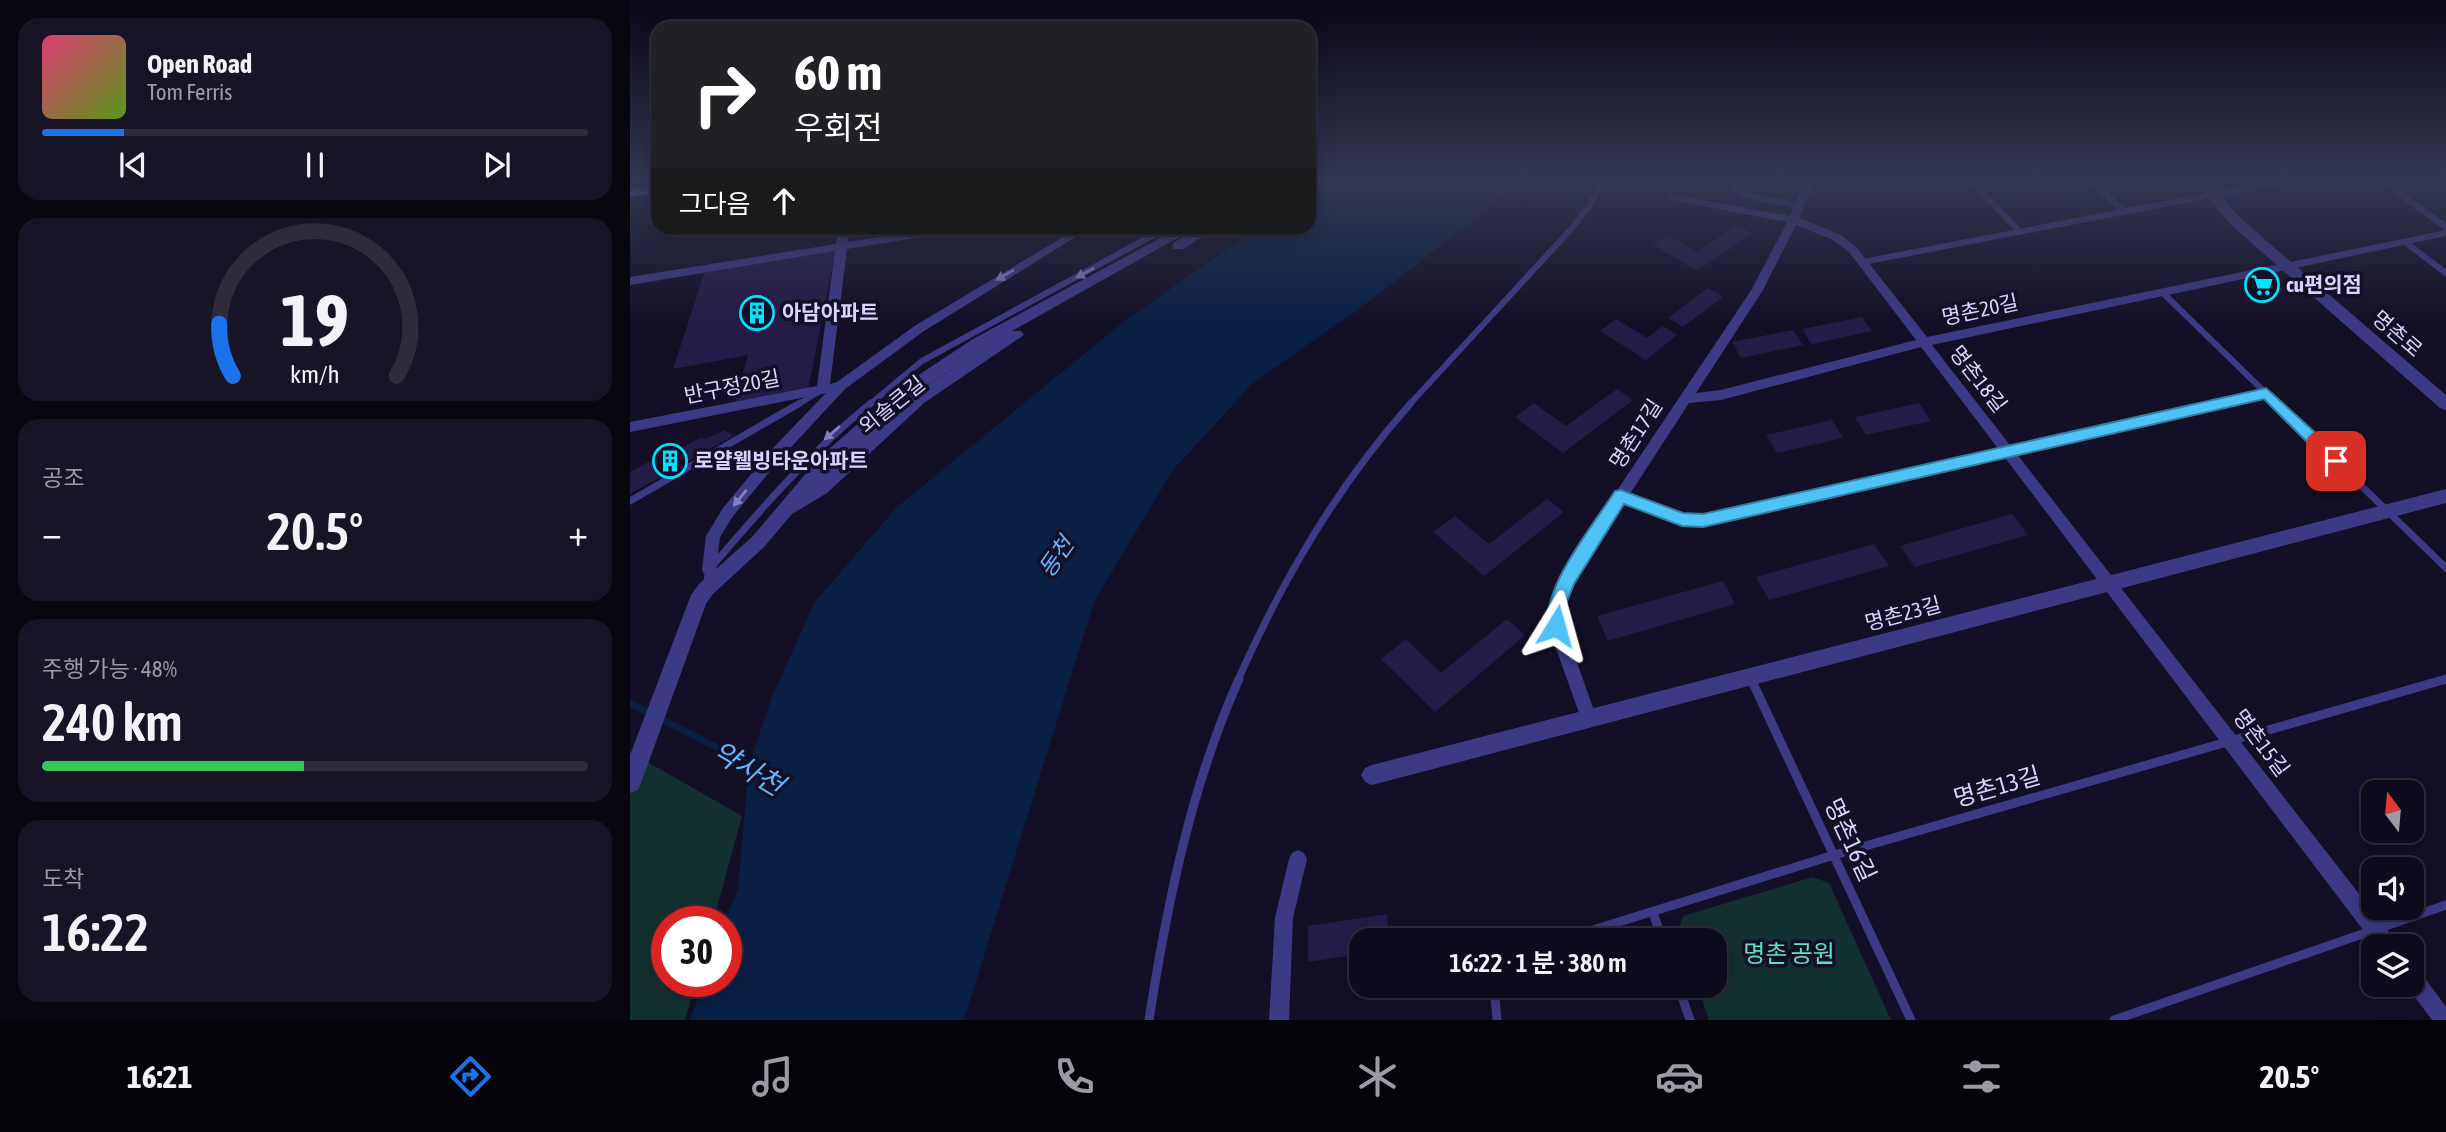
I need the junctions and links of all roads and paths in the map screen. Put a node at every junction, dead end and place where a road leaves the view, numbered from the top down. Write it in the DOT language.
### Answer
graph roads {
  1 [pos="1569,229"];
  2 [pos="1789,229"];
  3 [pos="1819,229"];
  4 [pos="2018,229"];
  5 [pos="2032,229"];
  6 [pos="2246,229"];
  7 [pos="2020,231"];
  8 [pos="2446,233"];
  9 [pos="843,235"];
  10 [pos="915,235"];
  11 [pos="1073,235"];
  12 [pos="1153,235"];
  13 [pos="1175,235"];
  14 [pos="1197,235"];
  15 [pos="2406,242"];
  16 [pos="840,247"];
  17 [pos="1863,262"];
  18 [pos="2287,267"];
  19 [pos="2446,273"];
  20 [pos="630,281"];
  21 [pos="2163,293"];
  22 [pos="1925,342"];
  23 [pos="841,386"];
  24 [pos="823,389"];
  25 [pos="2266,393"];
  26 [pos="1684,399"];
  27 [pos="2446,404"];
  28 [pos="630,426"];
  29 [pos="2009,450"];
  30 [pos="1621,496"];
  31 [pos="2446,496"];
  32 [pos="630,500"];
  33 [pos="786,511"];
  34 [pos="2388,511"];
  35 [pos="2446,568"];
  36 [pos="2111,583"];
  37 [pos="704,587"];
  38 [pos="1751,677"];
  39 [pos="2446,679"];
  40 [pos="1589,719"];
  41 [pos="2232,742"];
  42 [pos="1372,775"];
  43 [pos="630,783"];
  44 [pos="1834,855"];
  45 [pos="1298,859"];
  46 [pos="2446,905"];
  47 [pos="1653,912"];
  48 [pos="1600,928"];
  49 [pos="1658,928"];
  50 [pos="2375,929"];
  51 [pos="2379,934"];
  52 [pos="2424,993"];
  53 [pos="1495,998"];
  54 [pos="1682,998"];
  55 [pos="1149,1020"];
  56 [pos="1279,1020"];
  57 [pos="1497,1020"];
  58 [pos="1690,1020"];
  59 [pos="1911,1020"];
  60 [pos="2115,1020"];
  61 [pos="2444,1020"];
  1 -- 55 [label="lane"];
  2 -- 26 [label="street, 명촌17길"];
  3 -- 17 [label="street, 명촌18길"];
  4 -- 7 [label="lane"];
  5 -- 7 [label="lane"];
  6 -- 18 [label="street, 명촌로"];
  7 -- 17 [label="lane"];
  8 -- 15 [label="street, 명촌20길"];
  9 -- 16 [label="street"];
  10 -- 16 [label="street"];
  11 -- 23 [label="street, 반구정20길, one-way"];
  12 -- 37 [label="lane, one-way"];
  13 -- 33 [label="street, 외솔큰길"];
  14 -- 33 [label="street"];
  15 -- 18 [label="street, 명촌20길"];
  15 -- 19 [label="lane"];
  16 -- 20 [label="street"];
  16 -- 24 [label="street"];
  17 -- 22 [label="street, 명촌18길"];
  18 -- 21 [label="street, 명촌20길"];
  18 -- 27 [label="street, 명촌로"];
  21 -- 22 [label="street, 명촌20길"];
  21 -- 25 [label="lane"];
  22 -- 26 [label="street, 명촌20길"];
  22 -- 29 [label="street, 명촌18길"];
  23 -- 24 [label="street, 반구정20길"];
  23 -- 37 [label="street, 반구정20길, one-way"];
  24 -- 28 [label="street, 반구정20길"];
  24 -- 32 [label="lane"];
  25 -- 29 [label="lane"];
  25 -- 34 [label="lane"];
  26 -- 30 [label="street, 명촌17길"];
  29 -- 30 [label="lane"];
  29 -- 36 [label="street, 명촌18길"];
  30 -- 40 [label="street, 명촌17길"];
  31 -- 34 [label="street, 명촌23길"];
  33 -- 37 [label="street, 외솔큰길"];
  34 -- 35 [label="lane"];
  34 -- 36 [label="street, 명촌23길"];
  36 -- 38 [label="street, 명촌23길"];
  36 -- 41 [label="street, 명촌15길"];
  37 -- 43 [label="street, 외솔큰길"];
  38 -- 40 [label="street, 명촌23길"];
  38 -- 44 [label="lane, 명촌16길"];
  39 -- 41 [label="lane, 명촌13길"];
  40 -- 42 [label="street, 명촌23길"];
  41 -- 44 [label="lane, 명촌13길"];
  41 -- 50 [label="street, 명촌15길"];
  44 -- 47 [label="lane, 명촌13길"];
  44 -- 59 [label="lane, 명촌16길"];
  45 -- 56 [label="street"];
  46 -- 50 [label="lane"];
  47 -- 48 [label="lane, 명촌13길"];
  47 -- 49 [label="lane"];
  50 -- 51 [label="street, 명촌15길"];
  50 -- 60 [label="lane"];
  52 -- 61 [label="street"];
  53 -- 57 [label="lane"];
  54 -- 58 [label="lane"];
}
